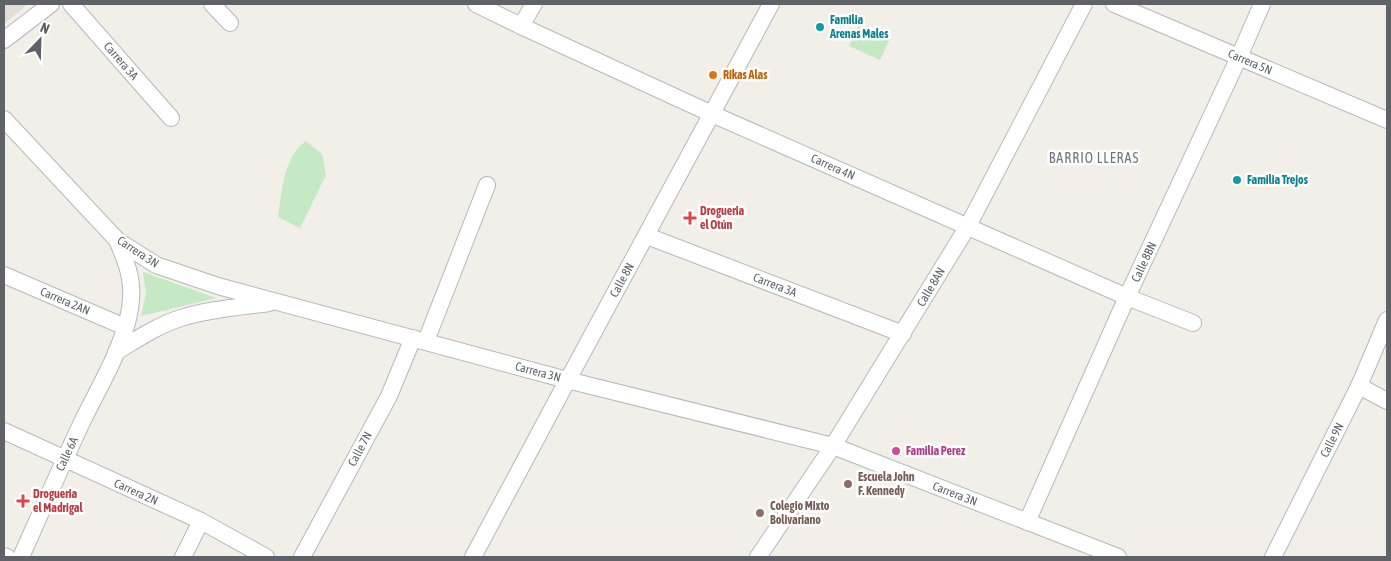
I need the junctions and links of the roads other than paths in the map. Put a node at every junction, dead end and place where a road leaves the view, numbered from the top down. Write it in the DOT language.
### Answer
graph roads {
  1 [pos="51,4"];
  2 [pos="72,4"];
  3 [pos="212,4"];
  4 [pos="476,4"];
  5 [pos="534,4"];
  6 [pos="771,4"];
  7 [pos="1084,4"];
  8 [pos="1114,4"];
  9 [pos="1262,4"];
  10 [pos="230,23"];
  11 [pos="521,26"];
  12 [pos="4,40"];
  13 [pos="1239,57"];
  14 [pos="712,114"];
  15 [pos="171,118"];
  16 [pos="4,119"];
  17 [pos="1387,120"];
  18 [pos="487,185"];
  19 [pos="968,226"];
  20 [pos="647,236"];
  21 [pos="117,240"];
  22 [pos="4,275"];
  23 [pos="1127,297"];
  24 [pos="279,302"];
  25 [pos="1387,320"];
  26 [pos="1193,323"];
  27 [pos="125,328"];
  28 [pos="903,334"];
  29 [pos="419,339"];
  30 [pos="116,352"];
  31 [pos="567,380"];
  32 [pos="1359,386"];
  33 [pos="1387,401"];
  34 [pos="4,431"];
  35 [pos="833,446"];
  36 [pos="64,460"];
  37 [pos="201,521"];
  38 [pos="1027,522"];
  39 [pos="4,556"];
  40 [pos="7,557"];
  41 [pos="21,557"];
  42 [pos="184,557"];
  43 [pos="266,557"];
  44 [pos="302,557"];
  45 [pos="473,557"];
  46 [pos="758,557"];
  47 [pos="1118,557"];
  48 [pos="1273,557"];
  1 -- 12 [label="street"];
  2 -- 15 [label="street, Carrera 3A"];
  3 -- 10 [label="street"];
  4 -- 11 [label="street, Carrera 4N"];
  5 -- 11 [label="street"];
  6 -- 14 [label="street, Calle 8N"];
  7 -- 19 [label="street, Calle 8AN"];
  8 -- 13 [label="street, Carrera 5N"];
  9 -- 13 [label="street, Calle 8BN"];
  11 -- 14 [label="street, Carrera 4N"];
  13 -- 17 [label="street, Carrera 5N"];
  13 -- 23 [label="street, Calle 8BN"];
  14 -- 19 [label="street, Carrera 4N"];
  14 -- 20 [label="street, Calle 8N"];
  16 -- 21 [label="street, Carrera 3N"];
  18 -- 29 [label="street, Calle 7N"];
  19 -- 23 [label="street, Carrera 4N"];
  19 -- 28 [label="street, Calle 8AN"];
  20 -- 28 [label="street, Carrera 3A"];
  20 -- 31 [label="street, Calle 8N"];
  21 -- 24 [label="street, Carrera 3N"];
  21 -- 27 [label="street, Calle 6A"];
  22 -- 27 [label="street, Carrera 2AN"];
  23 -- 26 [label="street, Carrera 4N"];
  23 -- 38 [label="street, Calle 8BN"];
  24 -- 29 [label="street, Carrera 3N"];
  24 -- 30 [label="street"];
  25 -- 32 [label="street, Calle 9N"];
  27 -- 30 [label="street, Calle 6A"];
  28 -- 35 [label="street, Calle 8AN"];
  29 -- 31 [label="street, Carrera 3N"];
  29 -- 44 [label="street, Calle 7N"];
  30 -- 36 [label="street, Calle 6A"];
  31 -- 35 [label="street, Carrera 3N"];
  31 -- 45 [label="street, Calle 8N"];
  32 -- 33 [label="street"];
  32 -- 48 [label="street, Calle 9N"];
  34 -- 36 [label="street, Carrera 2N"];
  35 -- 38 [label="street, Carrera 3N"];
  35 -- 46 [label="street, Calle 8AN"];
  36 -- 37 [label="street, Carrera 2N"];
  36 -- 41 [label="street, Calle 6A"];
  37 -- 42 [label="street"];
  37 -- 43 [label="street, Carrera 2N"];
  38 -- 47 [label="street, Carrera 3N"];
  39 -- 40 [label="street"];
}
